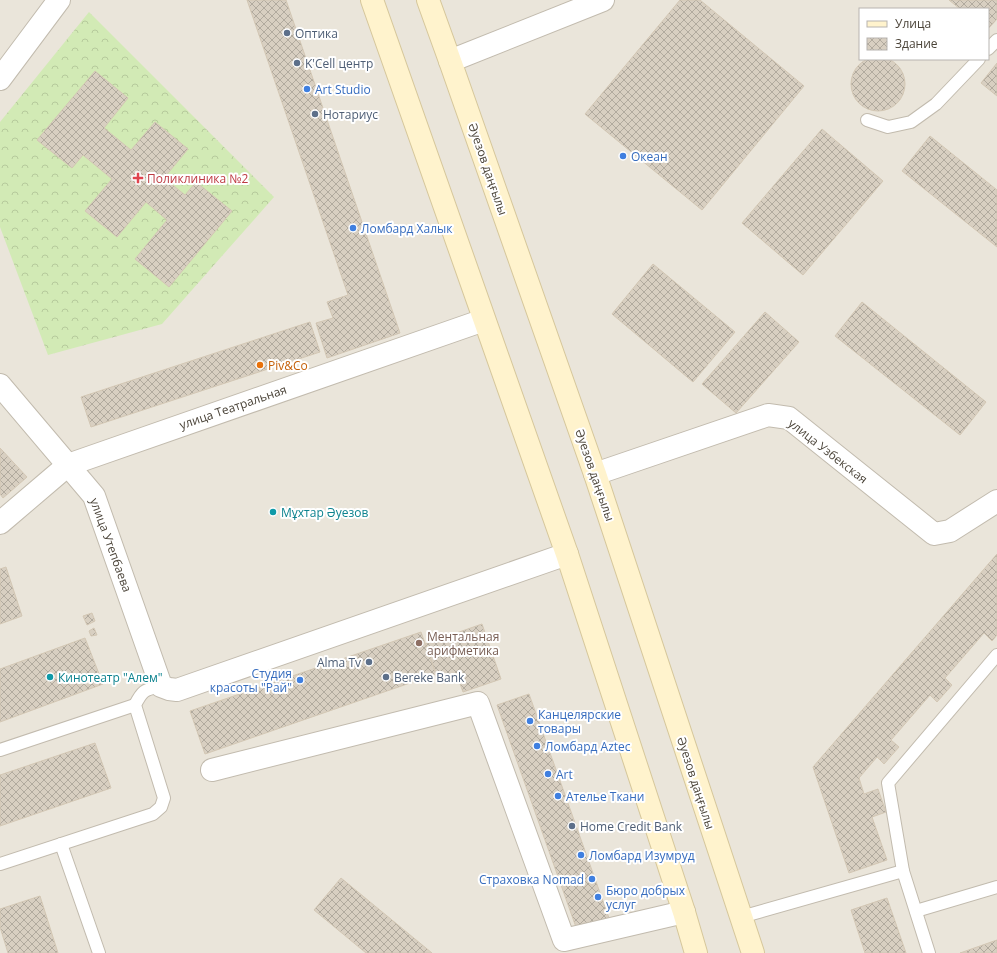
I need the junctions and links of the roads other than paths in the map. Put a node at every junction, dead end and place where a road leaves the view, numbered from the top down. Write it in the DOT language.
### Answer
graph roads {
  1 [pos="59,0"];
  2 [pos="372,0"];
  3 [pos="428,0"];
  4 [pos="602,0"];
  5 [pos="997,40"];
  6 [pos="989,48"];
  7 [pos="977,60"];
  8 [pos="450,61"];
  9 [pos="0,79"];
  10 [pos="867,120"];
  11 [pos="484,320"];
  12 [pos="0,385"];
  13 [pos="68,465"];
  14 [pos="595,474"];
  15 [pos="997,501"];
  16 [pos="0,523"];
  17 [pos="567,554"];
  18 [pos="997,655"];
  19 [pos="161,686"];
  20 [pos="135,705"];
  21 [pos="0,750"];
  22 [pos="212,770"];
  23 [pos="61,844"];
  24 [pos="0,864"];
  25 [pos="904,872"];
  26 [pos="997,887"];
  27 [pos="916,911"];
  28 [pos="684,912"];
  29 [pos="741,917"];
  30 [pos="99,953"];
  31 [pos="696,953"];
  32 [pos="753,953"];
  33 [pos="929,953"];
  1 -- 9 [label="street"];
  2 -- 11 [label="main road"];
  3 -- 8 [label="main road, Әуезов даңғылы"];
  4 -- 8 [label="street"];
  5 -- 6 [label="lane"];
  7 -- 10 [label="lane"];
  8 -- 14 [label="main road, Әуезов даңғылы"];
  11 -- 13 [label="street, улица Театральная"];
  11 -- 17 [label="main road"];
  12 -- 13 [label="street, улица Утепбаева"];
  13 -- 16 [label="street, улица Театральная"];
  13 -- 19 [label="street, улица Утепбаева"];
  14 -- 15 [label="street, улица Узбекская"];
  14 -- 29 [label="main road, Әуезов даңғылы"];
  17 -- 19 [label="street"];
  17 -- 28 [label="main road"];
  18 -- 25 [label="lane"];
  19 -- 20 [label="lane"];
  20 -- 21 [label="lane"];
  20 -- 23 [label="lane"];
  22 -- 28 [label="street"];
  23 -- 24 [label="lane"];
  23 -- 30 [label="lane"];
  25 -- 27 [label="lane"];
  25 -- 29 [label="lane"];
  26 -- 27 [label="lane"];
  27 -- 33 [label="lane"];
  28 -- 31 [label="main road"];
  29 -- 32 [label="main road, Әуезов даңғылы"];
}
